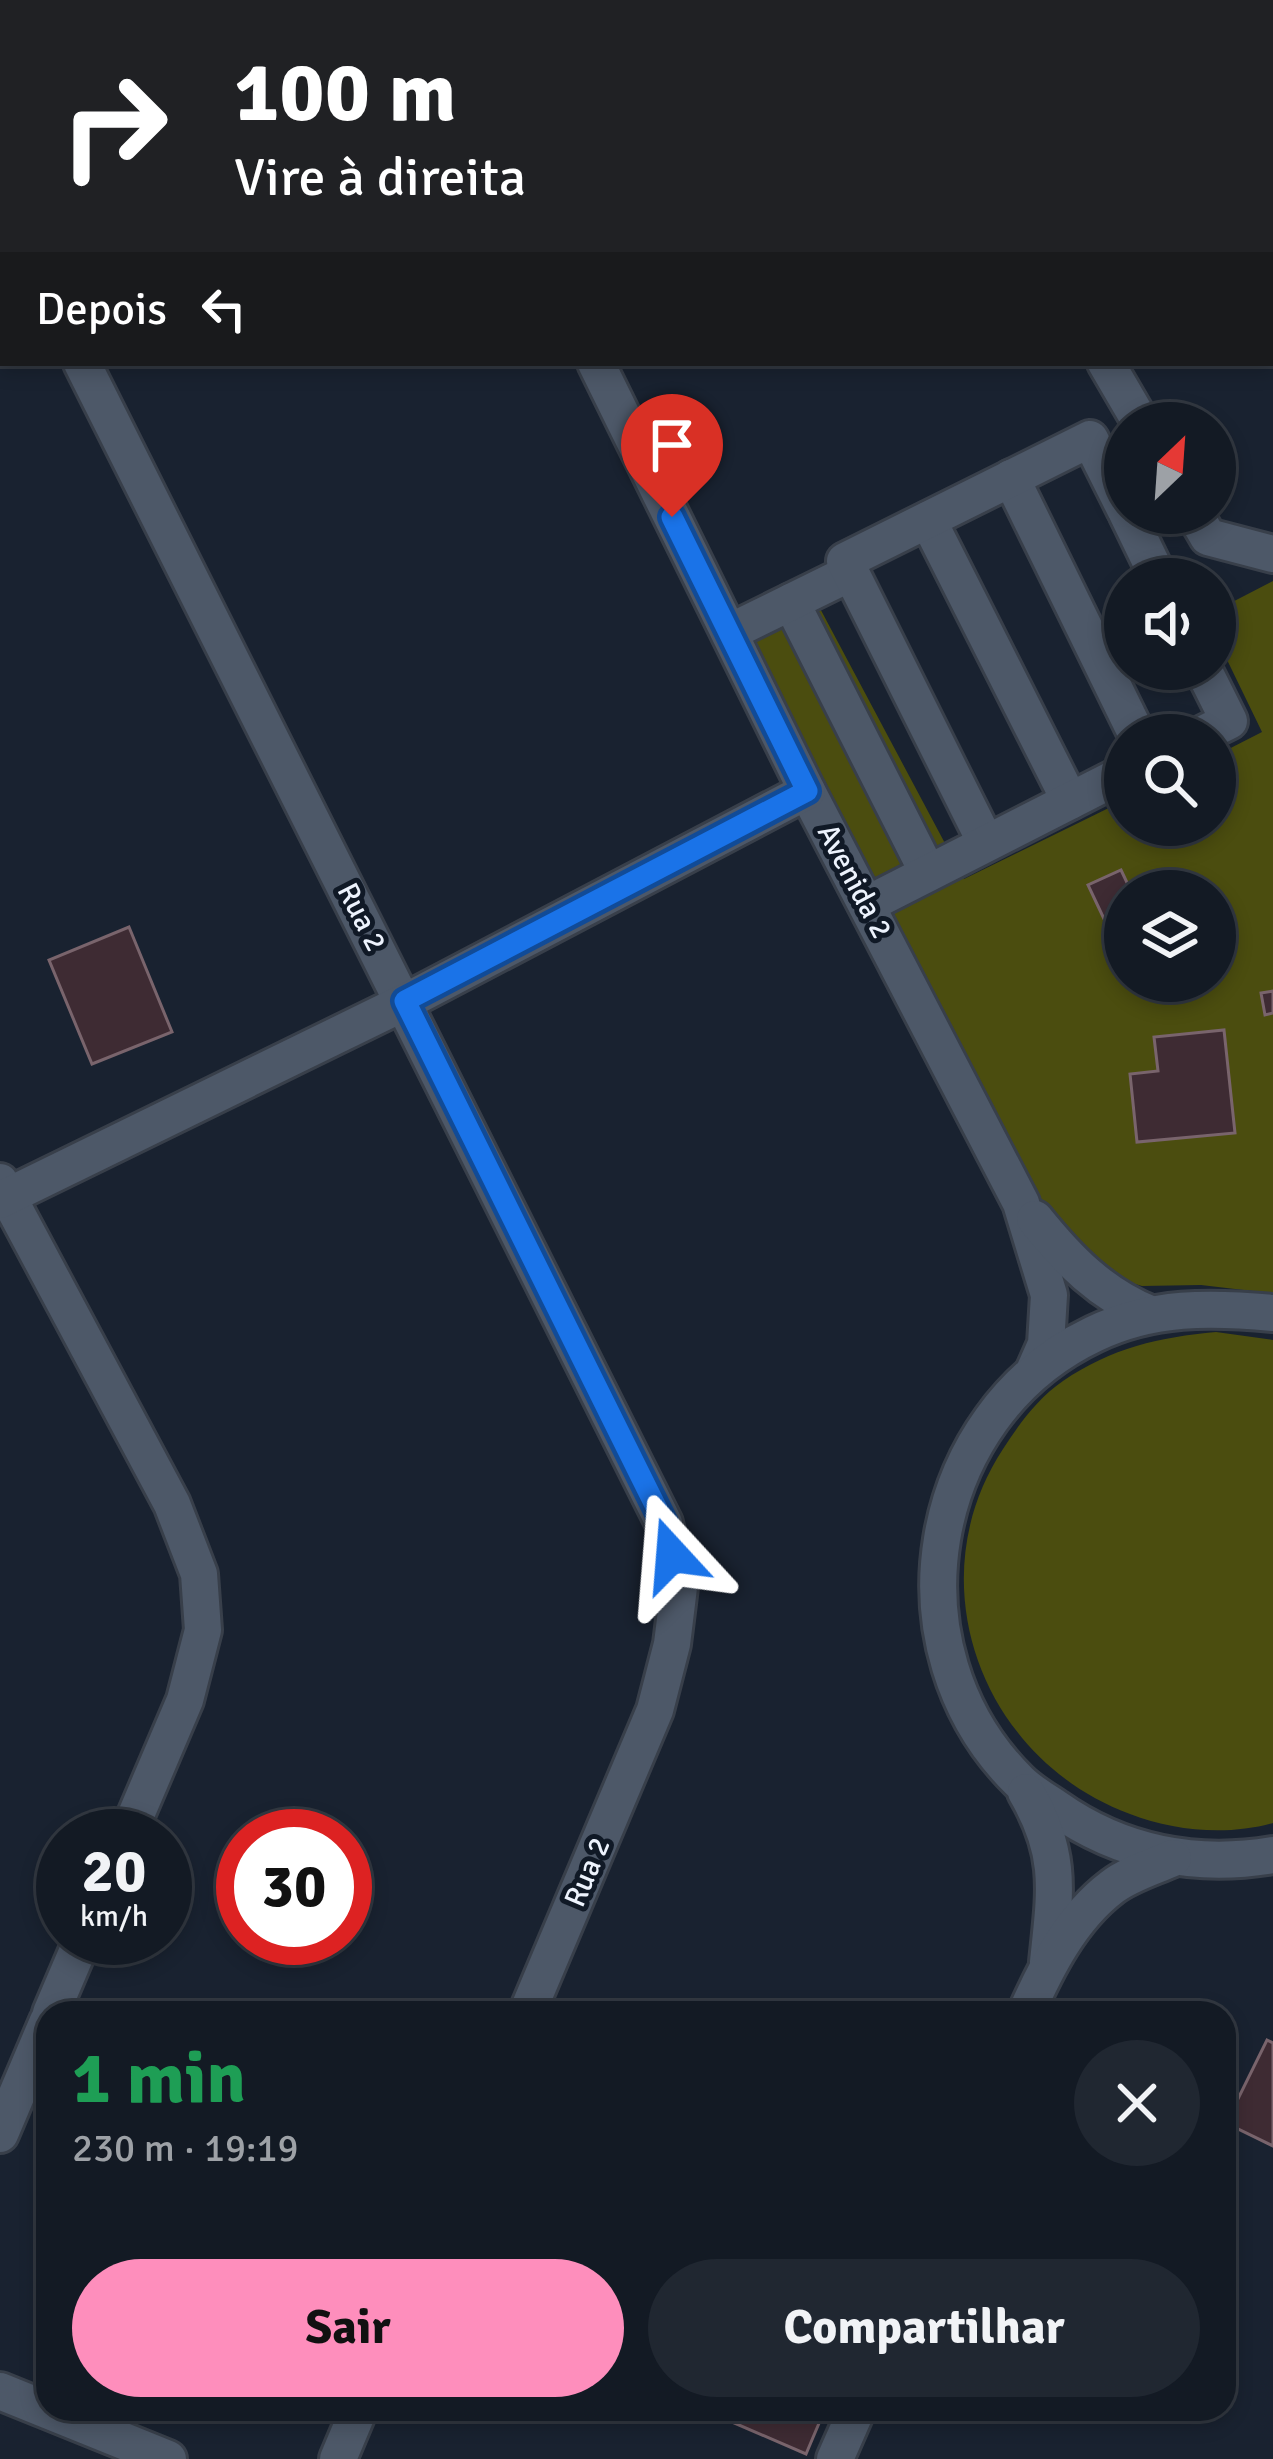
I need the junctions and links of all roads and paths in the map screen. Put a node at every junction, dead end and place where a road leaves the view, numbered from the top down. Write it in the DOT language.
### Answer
graph roads {
  1 [pos="84,366"];
  2 [pos="597,366"];
  3 [pos="1108,366"];
  4 [pos="1129,402"];
  5 [pos="1104,467"];
  6 [pos="1011,478"];
  7 [pos="928,520"];
  8 [pos="1206,534"];
  9 [pos="1273,554"];
  10 [pos="850,573"];
  11 [pos="791,602"];
  12 [pos="730,632"];
  13 [pos="1126,714"];
  14 [pos="1104,784"];
  15 [pos="807,791"];
  16 [pos="1070,801"];
  17 [pos="986,843"];
  18 [pos="928,873"];
  19 [pos="868,904"];
  20 [pos="405,1001"];
  21 [pos="2,1193"];
  22 [pos="1021,1203"];
  23 [pos="1273,1313"];
  24 [pos="1150,1314"];
  25 [pos="1034,1369"];
  26 [pos="1020,1782"];
  27 [pos="138,1809"];
  28 [pos="1273,1855"];
  29 [pos="1173,1858"];
  30 [pos="1048,1962"];
  31 [pos="72,1965"];
  32 [pos="57,2001"];
  33 [pos="532,2001"];
  34 [pos="1031,2001"];
  35 [pos="36,2050"];
  36 [pos="0,2134"];
  37 [pos="0,2391"];
  38 [pos="36,2406"];
  39 [pos="74,2421"];
  40 [pos="354,2421"];
  41 [pos="852,2421"];
  42 [pos="168,2459"];
  43 [pos="338,2459"];
  44 [pos="836,2459"];
  1 -- 20 [label="street, Rua 2"];
  2 -- 12 [label="street, Avenida 2"];
  3 -- 4 [label="street"];
  5 -- 6 [label="street"];
  6 -- 7 [label="street"];
  6 -- 13 [label="street"];
  7 -- 10 [label="street"];
  7 -- 16 [label="street"];
  8 -- 9 [label="street"];
  10 -- 11 [label="street"];
  10 -- 17 [label="street"];
  11 -- 12 [label="street"];
  11 -- 18 [label="street"];
  12 -- 15 [label="street, Avenida 2"];
  14 -- 16 [label="street"];
  15 -- 19 [label="street, Avenida 2"];
  15 -- 20 [label="street"];
  16 -- 17 [label="street"];
  17 -- 18 [label="street"];
  18 -- 19 [label="street"];
  19 -- 22 [label="street, Avenida 2"];
  20 -- 21 [label="street"];
  20 -- 33 [label="street, Rua 2"];
  21 -- 27 [label="street"];
  22 -- 24 [label="street"];
  22 -- 25 [label="street"];
  23 -- 24 [label="street"];
  24 -- 25 [label="street"];
  25 -- 26 [label="street"];
  26 -- 29 [label="street"];
  26 -- 30 [label="street"];
  28 -- 29 [label="street"];
  29 -- 30 [label="street"];
  30 -- 34 [label="street"];
  31 -- 32 [label="street"];
  35 -- 36 [label="street"];
  37 -- 38 [label="street"];
  39 -- 42 [label="street"];
  40 -- 43 [label="street"];
  41 -- 44 [label="street"];
}
